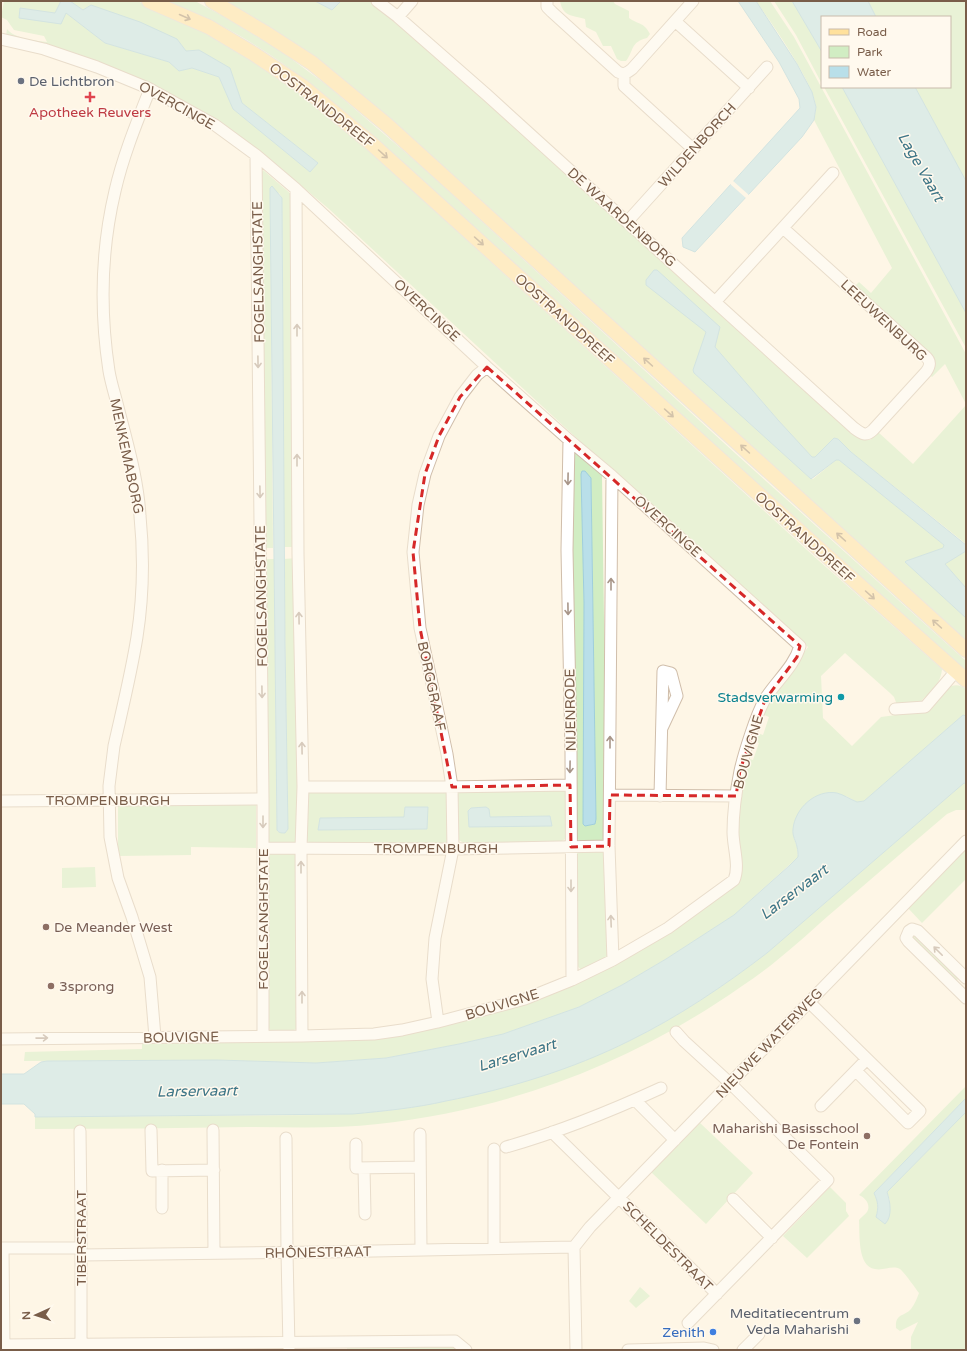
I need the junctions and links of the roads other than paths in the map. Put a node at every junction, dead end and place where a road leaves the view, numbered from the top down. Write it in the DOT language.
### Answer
graph roads {
  1 [pos="149,1"];
  2 [pos="212,1"];
  3 [pos="377,1"];
  4 [pos="412,1"];
  5 [pos="547,1"];
  6 [pos="693,1"];
  7 [pos="398,17"];
  8 [pos="675,21"];
  9 [pos="1,39"];
  10 [pos="767,67"];
  11 [pos="624,74"];
  12 [pos="749,88"];
  13 [pos="150,89"];
  14 [pos="693,149"];
  15 [pos="256,155"];
  16 [pos="833,173"];
  17 [pos="296,189"];
  18 [pos="627,222"];
  19 [pos="783,228"];
  20 [pos="716,302"];
  21 [pos="487,367"];
  22 [pos="865,435"];
  23 [pos="569,440"];
  24 [pos="612,476"];
  25 [pos="966,650"];
  26 [pos="797,657"];
  27 [pos="961,676"];
  28 [pos="895,709"];
  29 [pos="662,728"];
  30 [pos="570,785"];
  31 [pos="303,787"];
  32 [pos="452,787"];
  33 [pos="610,795"];
  34 [pos="660,796"];
  35 [pos="736,796"];
  36 [pos="263,799"];
  37 [pos="110,800"];
  38 [pos="1,801"];
  39 [pos="966,841"];
  40 [pos="609,846"];
  41 [pos="571,847"];
  42 [pos="263,848"];
  43 [pos="301,848"];
  44 [pos="453,849"];
  45 [pos="613,960"];
  46 [pos="966,978"];
  47 [pos="572,980"];
  48 [pos="963,990"];
  49 [pos="809,1002"];
  50 [pos="438,1022"];
  51 [pos="676,1032"];
  52 [pos="263,1036"];
  53 [pos="302,1036"];
  54 [pos="155,1037"];
  55 [pos="1,1039"];
  56 [pos="867,1059"];
  57 [pos="856,1071"];
  58 [pos="730,1084"];
  59 [pos="661,1088"];
  60 [pos="635,1100"];
  61 [pos="821,1106"];
  62 [pos="151,1130"];
  63 [pos="213,1130"];
  64 [pos="80,1131"];
  65 [pos="552,1132"];
  66 [pos="420,1134"];
  67 [pos="286,1138"];
  68 [pos="675,1140"];
  69 [pos="356,1144"];
  70 [pos="506,1147"];
  71 [pos="494,1149"];
  72 [pos="420,1167"];
  73 [pos="364,1168"];
  74 [pos="162,1170"];
  75 [pos="214,1170"];
  76 [pos="619,1198"];
  77 [pos="733,1199"];
  78 [pos="162,1208"];
  79 [pos="365,1214"];
  80 [pos="772,1238"];
  81 [pos="574,1247"];
  82 [pos="2,1248"];
  83 [pos="494,1248"];
  84 [pos="421,1250"];
  85 [pos="81,1251"];
  86 [pos="287,1252"];
  87 [pos="214,1253"];
  88 [pos="717,1294"];
  89 [pos="688,1323"];
  90 [pos="759,1334"];
  91 [pos="3,1346"];
  92 [pos="289,1346"];
  93 [pos="81,1347"];
  94 [pos="466,1350"];
  95 [pos="576,1350"];
  96 [pos="628,1350"];
  97 [pos="713,1350"];
  98 [pos="743,1350"];
  1 -- 27 [label="main road, OOSTRANDDREEF, one-way"];
  25 -- 2 [label="main road, OOSTRANDDREEF, one-way"];
  3 -- 7 [label="street, DE WAARDENBORG"];
  4 -- 7 [label="street"];
  5 -- 11 [label="street"];
  6 -- 8 [label="street"];
  7 -- 18 [label="street, DE WAARDENBORG"];
  8 -- 11 [label="street"];
  8 -- 12 [label="street"];
  9 -- 13 [label="street, OVERCINGE"];
  10 -- 12 [label="street, WILDENBORCH"];
  11 -- 14 [label="street"];
  12 -- 14 [label="street, WILDENBORCH"];
  13 -- 15 [label="street, OVERCINGE"];
  13 -- 37 [label="street, MENKEMABORG"];
  14 -- 18 [label="street, WILDENBORCH"];
  15 -- 17 [label="street, OVERCINGE"];
  15 -- 36 [label="street, FOGELSANGHSTATE, one-way"];
  16 -- 19 [label="street"];
  17 -- 21 [label="street, OVERCINGE"];
  31 -- 17 [label="street, one-way"];
  18 -- 20 [label="street, DE WAARDENBORG"];
  19 -- 20 [label="street"];
  19 -- 22 [label="street, LEEUWENBURG"];
  20 -- 22 [label="street, DE WAARDENBORG"];
  21 -- 23 [label="street, OVERCINGE"];
  21 -- 32 [label="street, BORGGRAAF"];
  23 -- 24 [label="street, OVERCINGE"];
  23 -- 30 [label="street, NIJENRODE, one-way"];
  24 -- 26 [label="street, OVERCINGE"];
  33 -- 24 [label="street, one-way"];
  26 -- 35 [label="street, BOUVIGNE"];
  27 -- 28 [label="street, OOSTRANDDREEF"];
  29 -- 34 [label="street"];
  30 -- 32 [label="street"];
  30 -- 41 [label="street, NIJENRODE"];
  31 -- 32 [label="street"];
  31 -- 43 [label="street"];
  32 -- 44 [label="street, BORGGRAAF"];
  33 -- 34 [label="street"];
  33 -- 40 [label="street"];
  34 -- 35 [label="street"];
  35 -- 45 [label="street, BOUVIGNE"];
  36 -- 37 [label="street, TROMPENBURGH"];
  36 -- 42 [label="street, FOGELSANGHSTATE, one-way"];
  37 -- 38 [label="street, TROMPENBURGH"];
  37 -- 54 [label="street, MENKEMABORG"];
  39 -- 49 [label="street, NIEUWE WATERWEG"];
  40 -- 41 [label="street, TROMPENBURGH"];
  45 -- 40 [label="street, one-way"];
  41 -- 44 [label="street, TROMPENBURGH"];
  41 -- 47 [label="street, NIJENRODE, one-way"];
  42 -- 43 [label="street, TROMPENBURGH"];
  42 -- 52 [label="street, FOGELSANGHSTATE"];
  43 -- 44 [label="street, TROMPENBURGH"];
  53 -- 43 [label="street, one-way"];
  44 -- 50 [label="street, BORGGRAAF"];
  45 -- 47 [label="street, BOUVIGNE"];
  46 -- 48 [label="street, one-way"];
  47 -- 50 [label="street, BOUVIGNE"];
  49 -- 56 [label="street"];
  49 -- 58 [label="street, NIEUWE WATERWEG"];
  50 -- 53 [label="street, BOUVIGNE"];
  51 -- 58 [label="street"];
  52 -- 53 [label="street, BOUVIGNE"];
  52 -- 54 [label="street, BOUVIGNE"];
  55 -- 54 [label="street, BOUVIGNE, one-way"];
  56 -- 57 [label="street"];
  56 -- 57 [label="street"];
  57 -- 61 [label="street"];
  58 -- 68 [label="street, NIEUWE WATERWEG"];
  58 -- 80 [label="street"];
  59 -- 60 [label="street"];
  60 -- 65 [label="street"];
  60 -- 68 [label="street"];
  62 -- 74 [label="street"];
  63 -- 75 [label="street"];
  64 -- 85 [label="street, TIBERSTRAAT"];
  65 -- 70 [label="street"];
  65 -- 76 [label="street, SCHELDESTRAAT"];
  66 -- 72 [label="street"];
  67 -- 86 [label="street"];
  68 -- 76 [label="street, NIEUWE WATERWEG"];
  69 -- 73 [label="street"];
  71 -- 83 [label="street"];
  72 -- 73 [label="street"];
  72 -- 84 [label="street"];
  73 -- 79 [label="street"];
  74 -- 75 [label="street"];
  74 -- 78 [label="street"];
  75 -- 87 [label="street"];
  76 -- 81 [label="street, NIEUWE WATERWEG"];
  76 -- 88 [label="street, SCHELDESTRAAT"];
  77 -- 80 [label="street"];
  80 -- 88 [label="street"];
  81 -- 83 [label="street, RHÔNESTRAAT"];
  81 -- 95 [label="street"];
  82 -- 85 [label="street, RHÔNESTRAAT"];
  82 -- 91 [label="street"];
  83 -- 84 [label="street, RHÔNESTRAAT"];
  84 -- 86 [label="street, RHÔNESTRAAT"];
  85 -- 87 [label="street, RHÔNESTRAAT"];
  85 -- 93 [label="street, TIBERSTRAAT"];
  86 -- 87 [label="street, RHÔNESTRAAT"];
  86 -- 92 [label="street"];
  88 -- 89 [label="street"];
  90 -- 98 [label="street"];
  91 -- 93 [label="street"];
  92 -- 93 [label="street"];
  92 -- 94 [label="street"];
  96 -- 97 [label="street"];
}
